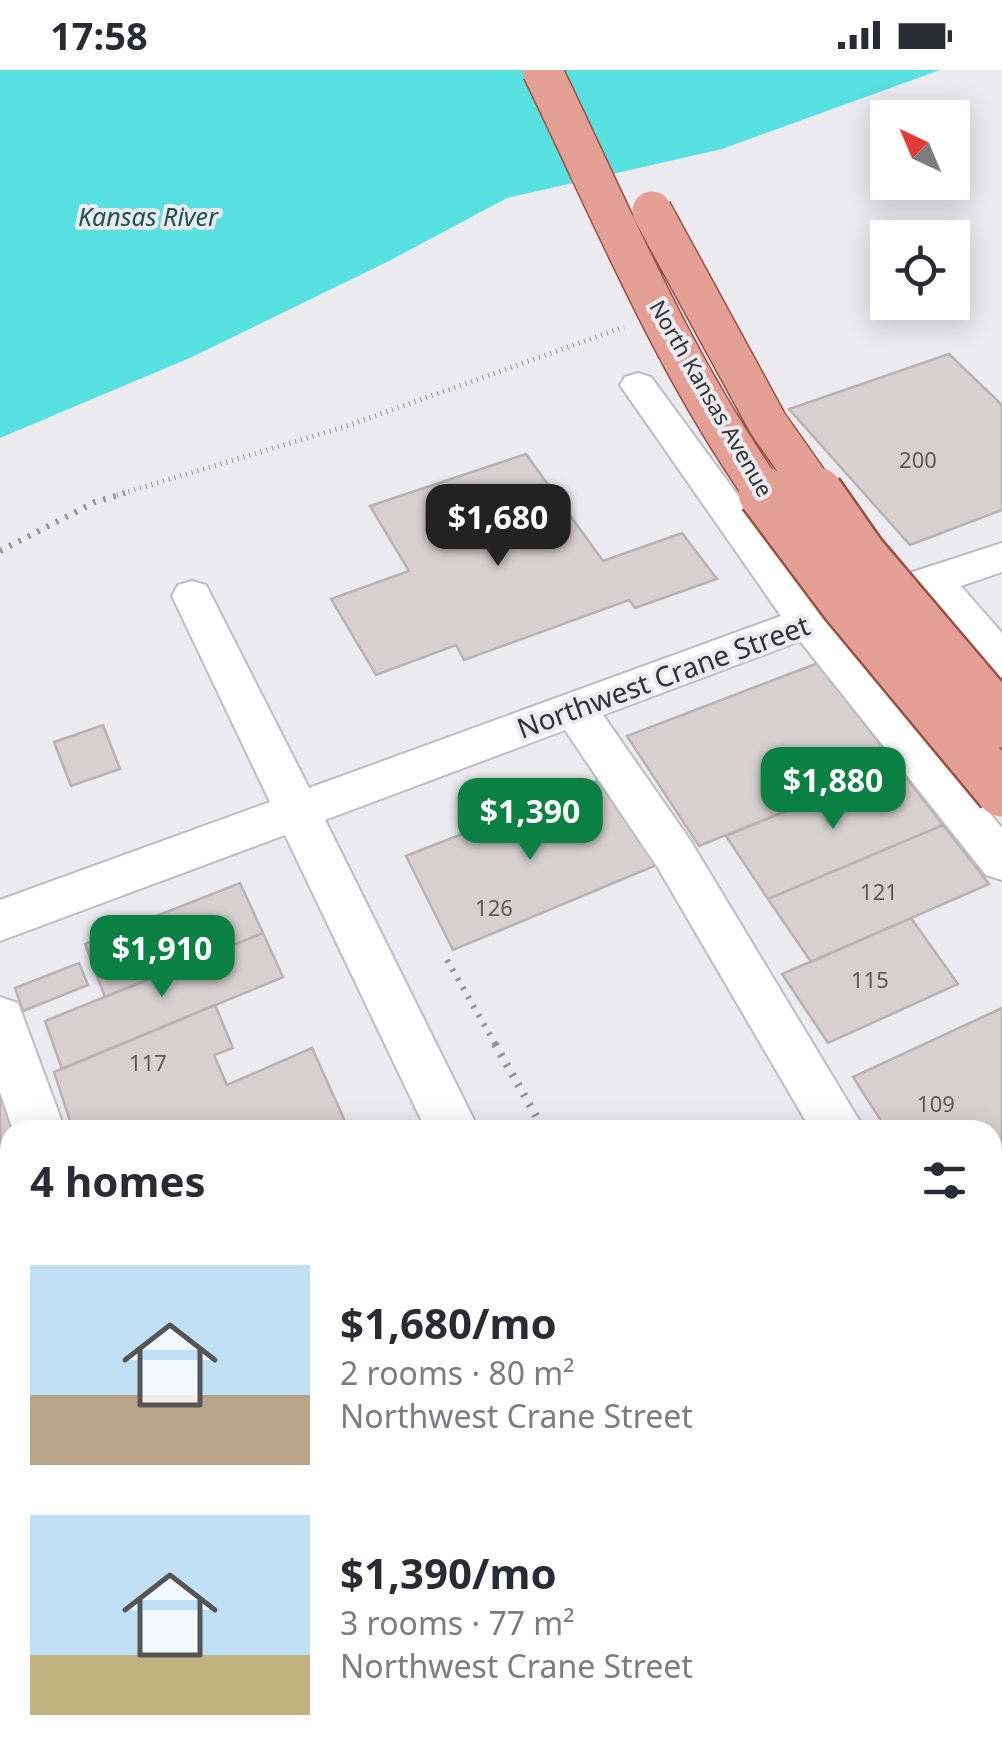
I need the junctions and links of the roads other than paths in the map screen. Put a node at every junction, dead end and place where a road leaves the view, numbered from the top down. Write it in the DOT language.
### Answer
graph roads {
  1 [pos="542,70"];
  2 [pos="578,70"];
  3 [pos="638,385"];
  4 [pos="1002,557"];
  5 [pos="934,582"];
  6 [pos="192,596"];
  7 [pos="808,622"];
  8 [pos="1002,662"];
  9 [pos="574,708"];
  10 [pos="1002,722"];
  11 [pos="1002,791"];
  12 [pos="296,810"];
  13 [pos="1002,861"];
  14 [pos="0,922"];
  15 [pos="0,1018"];
  16 [pos="36,1120"];
  17 [pos="448,1120"];
  18 [pos="833,1120"];
  1 -- 11 [label="main road, North Kansas Avenue, bridge"];
  2 -- 10 [label="main road, North Kansas Avenue, bridge"];
  3 -- 7 [label="street, North Kansas Avenue"];
  4 -- 5 [label="street, Northwest Crane Street"];
  5 -- 7 [label="street, Northwest Crane Street"];
  5 -- 8 [label="street"];
  6 -- 12 [label="street"];
  7 -- 9 [label="street, Northwest Crane Street"];
  7 -- 13 [label="street, North Kansas Avenue"];
  9 -- 12 [label="street, Northwest Crane Street"];
  9 -- 18 [label="street"];
  12 -- 14 [label="street, Northwest Crane Street"];
  12 -- 17 [label="street"];
  15 -- 16 [label="street"];
}
